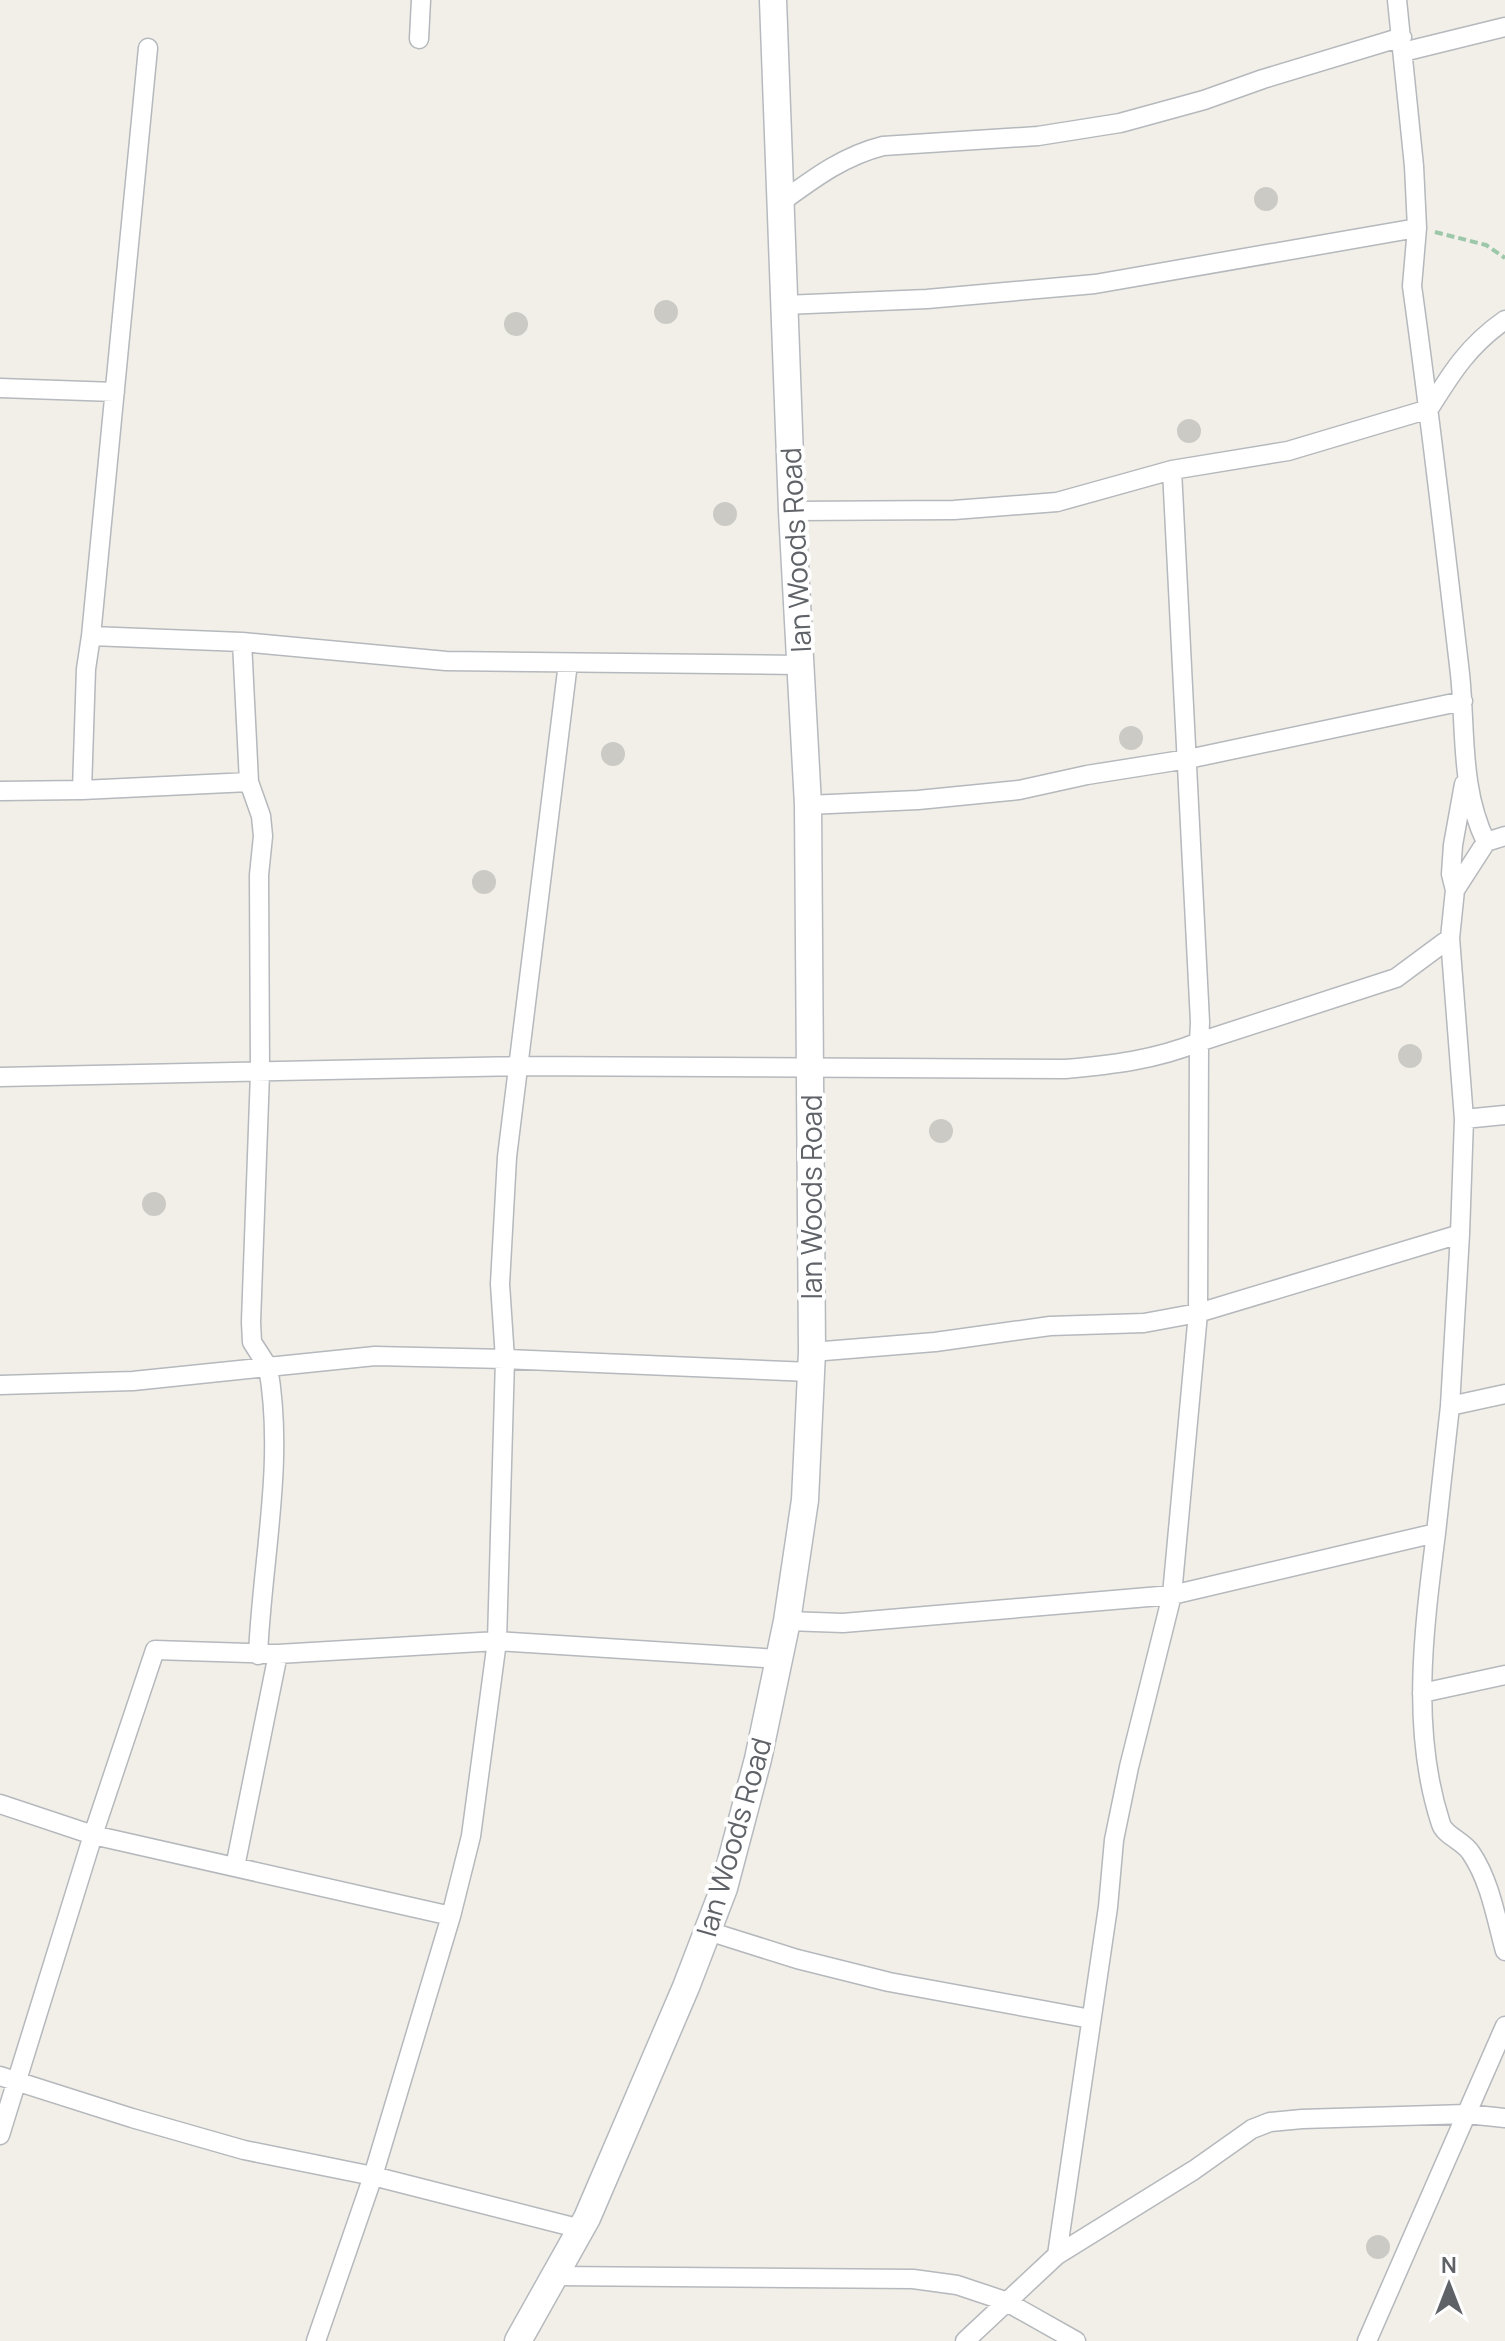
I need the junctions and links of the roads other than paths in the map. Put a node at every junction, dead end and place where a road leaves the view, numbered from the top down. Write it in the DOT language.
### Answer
graph roads {
  1 [pos="421,0"];
  2 [pos="773,0"];
  3 [pos="1397,0"];
  4 [pos="1505,27"];
  5 [pos="419,39"];
  6 [pos="1402,45"];
  7 [pos="148,48"];
  8 [pos="780,203"];
  9 [pos="1417,228"];
  10 [pos="784,305"];
  11 [pos="1505,320"];
  12 [pos="0,388"];
  13 [pos="115,392"];
  14 [pos="1429,409"];
  15 [pos="1172,470"];
  16 [pos="792,511"];
  17 [pos="91,636"];
  18 [pos="242,642"];
  19 [pos="568,663"];
  20 [pos="801,665"];
  21 [pos="1463,701"];
  22 [pos="1188,759"];
  23 [pos="1466,776"];
  24 [pos="249,782"];
  25 [pos="82,790"];
  26 [pos="0,791"];
  27 [pos="808,805"];
  28 [pos="1505,836"];
  29 [pos="1486,842"];
  30 [pos="1455,890"];
  31 [pos="1450,938"];
  32 [pos="1199,1042"];
  33 [pos="517,1066"];
  34 [pos="810,1069"];
  35 [pos="260,1073"];
  36 [pos="0,1077"];
  37 [pos="1505,1115"];
  38 [pos="1464,1119"];
  39 [pos="1460,1234"];
  40 [pos="1198,1313"];
  41 [pos="505,1359"];
  42 [pos="812,1362"];
  43 [pos="268,1367"];
  44 [pos="0,1385"];
  45 [pos="1505,1394"];
  46 [pos="1450,1406"];
  47 [pos="1436,1533"];
  48 [pos="1172,1595"];
  49 [pos="787,1621"];
  50 [pos="497,1641"];
  51 [pos="278,1654"];
  52 [pos="258,1655"];
  53 [pos="778,1659"];
  54 [pos="1505,1675"];
  55 [pos="1422,1693"];
  56 [pos="0,1804"];
  57 [pos="93,1835"];
  58 [pos="235,1867"];
  59 [pos="451,1916"];
  60 [pos="708,1931"];
  61 [pos="1505,1951"];
  62 [pos="1091,2019"];
  63 [pos="1505,2026"];
  64 [pos="0,2076"];
  65 [pos="18,2082"];
  66 [pos="1467,2114"];
  67 [pos="1505,2118"];
  68 [pos="0,2135"];
  69 [pos="373,2176"];
  70 [pos="581,2229"];
  71 [pos="1057,2255"];
  72 [pos="554,2276"];
  73 [pos="1005,2301"];
  74 [pos="316,2341"];
  75 [pos="518,2341"];
  76 [pos="965,2341"];
  77 [pos="1076,2341"];
  78 [pos="1367,2341"];
  1 -- 5 [label="street"];
  2 -- 8 [label="street, Ian Woods Road"];
  3 -- 6 [label="street"];
  4 -- 6 [label="street"];
  6 -- 8 [label="street"];
  6 -- 9 [label="street"];
  7 -- 13 [label="street"];
  8 -- 10 [label="street, Ian Woods Road"];
  9 -- 10 [label="street"];
  9 -- 14 [label="street"];
  10 -- 16 [label="street, Ian Woods Road"];
  11 -- 14 [label="street"];
  12 -- 13 [label="street"];
  13 -- 17 [label="street"];
  14 -- 15 [label="street"];
  14 -- 21 [label="street"];
  15 -- 16 [label="street"];
  15 -- 22 [label="street"];
  16 -- 20 [label="street, Ian Woods Road"];
  17 -- 18 [label="street"];
  17 -- 25 [label="street"];
  18 -- 19 [label="street"];
  18 -- 24 [label="street"];
  19 -- 20 [label="street"];
  19 -- 33 [label="street"];
  20 -- 27 [label="street, Ian Woods Road"];
  21 -- 22 [label="street"];
  21 -- 23 [label="street"];
  22 -- 27 [label="street"];
  22 -- 32 [label="street"];
  23 -- 29 [label="street"];
  23 -- 30 [label="street"];
  24 -- 25 [label="street"];
  24 -- 35 [label="street"];
  25 -- 26 [label="street"];
  27 -- 34 [label="street, Ian Woods Road"];
  28 -- 29 [label="street"];
  29 -- 30 [label="street"];
  30 -- 31 [label="street"];
  31 -- 32 [label="street"];
  31 -- 38 [label="street"];
  32 -- 34 [label="street"];
  32 -- 40 [label="street"];
  33 -- 34 [label="street"];
  33 -- 35 [label="street"];
  33 -- 41 [label="street"];
  34 -- 42 [label="street, Ian Woods Road"];
  35 -- 36 [label="street"];
  35 -- 43 [label="street"];
  37 -- 38 [label="street"];
  38 -- 39 [label="street"];
  39 -- 40 [label="street"];
  39 -- 46 [label="street"];
  40 -- 42 [label="street"];
  40 -- 48 [label="street"];
  41 -- 42 [label="street"];
  41 -- 43 [label="street"];
  41 -- 50 [label="street"];
  42 -- 49 [label="street, Ian Woods Road"];
  43 -- 44 [label="street"];
  43 -- 52 [label="street"];
  45 -- 46 [label="street"];
  46 -- 47 [label="street"];
  47 -- 48 [label="street"];
  47 -- 55 [label="street"];
  48 -- 49 [label="street"];
  48 -- 62 [label="street"];
  49 -- 53 [label="street, Ian Woods Road"];
  50 -- 51 [label="street"];
  50 -- 53 [label="street"];
  50 -- 59 [label="street"];
  51 -- 52 [label="street"];
  51 -- 58 [label="street"];
  52 -- 57 [label="street"];
  53 -- 60 [label="street, Ian Woods Road"];
  54 -- 55 [label="street"];
  55 -- 61 [label="street"];
  56 -- 57 [label="street"];
  57 -- 58 [label="street"];
  57 -- 65 [label="street"];
  58 -- 59 [label="street"];
  59 -- 69 [label="street"];
  60 -- 62 [label="street"];
  60 -- 70 [label="street, Ian Woods Road"];
  62 -- 71 [label="street"];
  63 -- 66 [label="street"];
  64 -- 65 [label="street"];
  65 -- 68 [label="street"];
  65 -- 69 [label="street"];
  66 -- 67 [label="street"];
  66 -- 71 [label="street"];
  66 -- 78 [label="street"];
  69 -- 70 [label="street"];
  69 -- 74 [label="street"];
  70 -- 72 [label="street, Ian Woods Road"];
  71 -- 73 [label="street"];
  72 -- 73 [label="street"];
  72 -- 75 [label="street, Ian Woods Road"];
  73 -- 76 [label="street"];
  73 -- 77 [label="street"];
}
